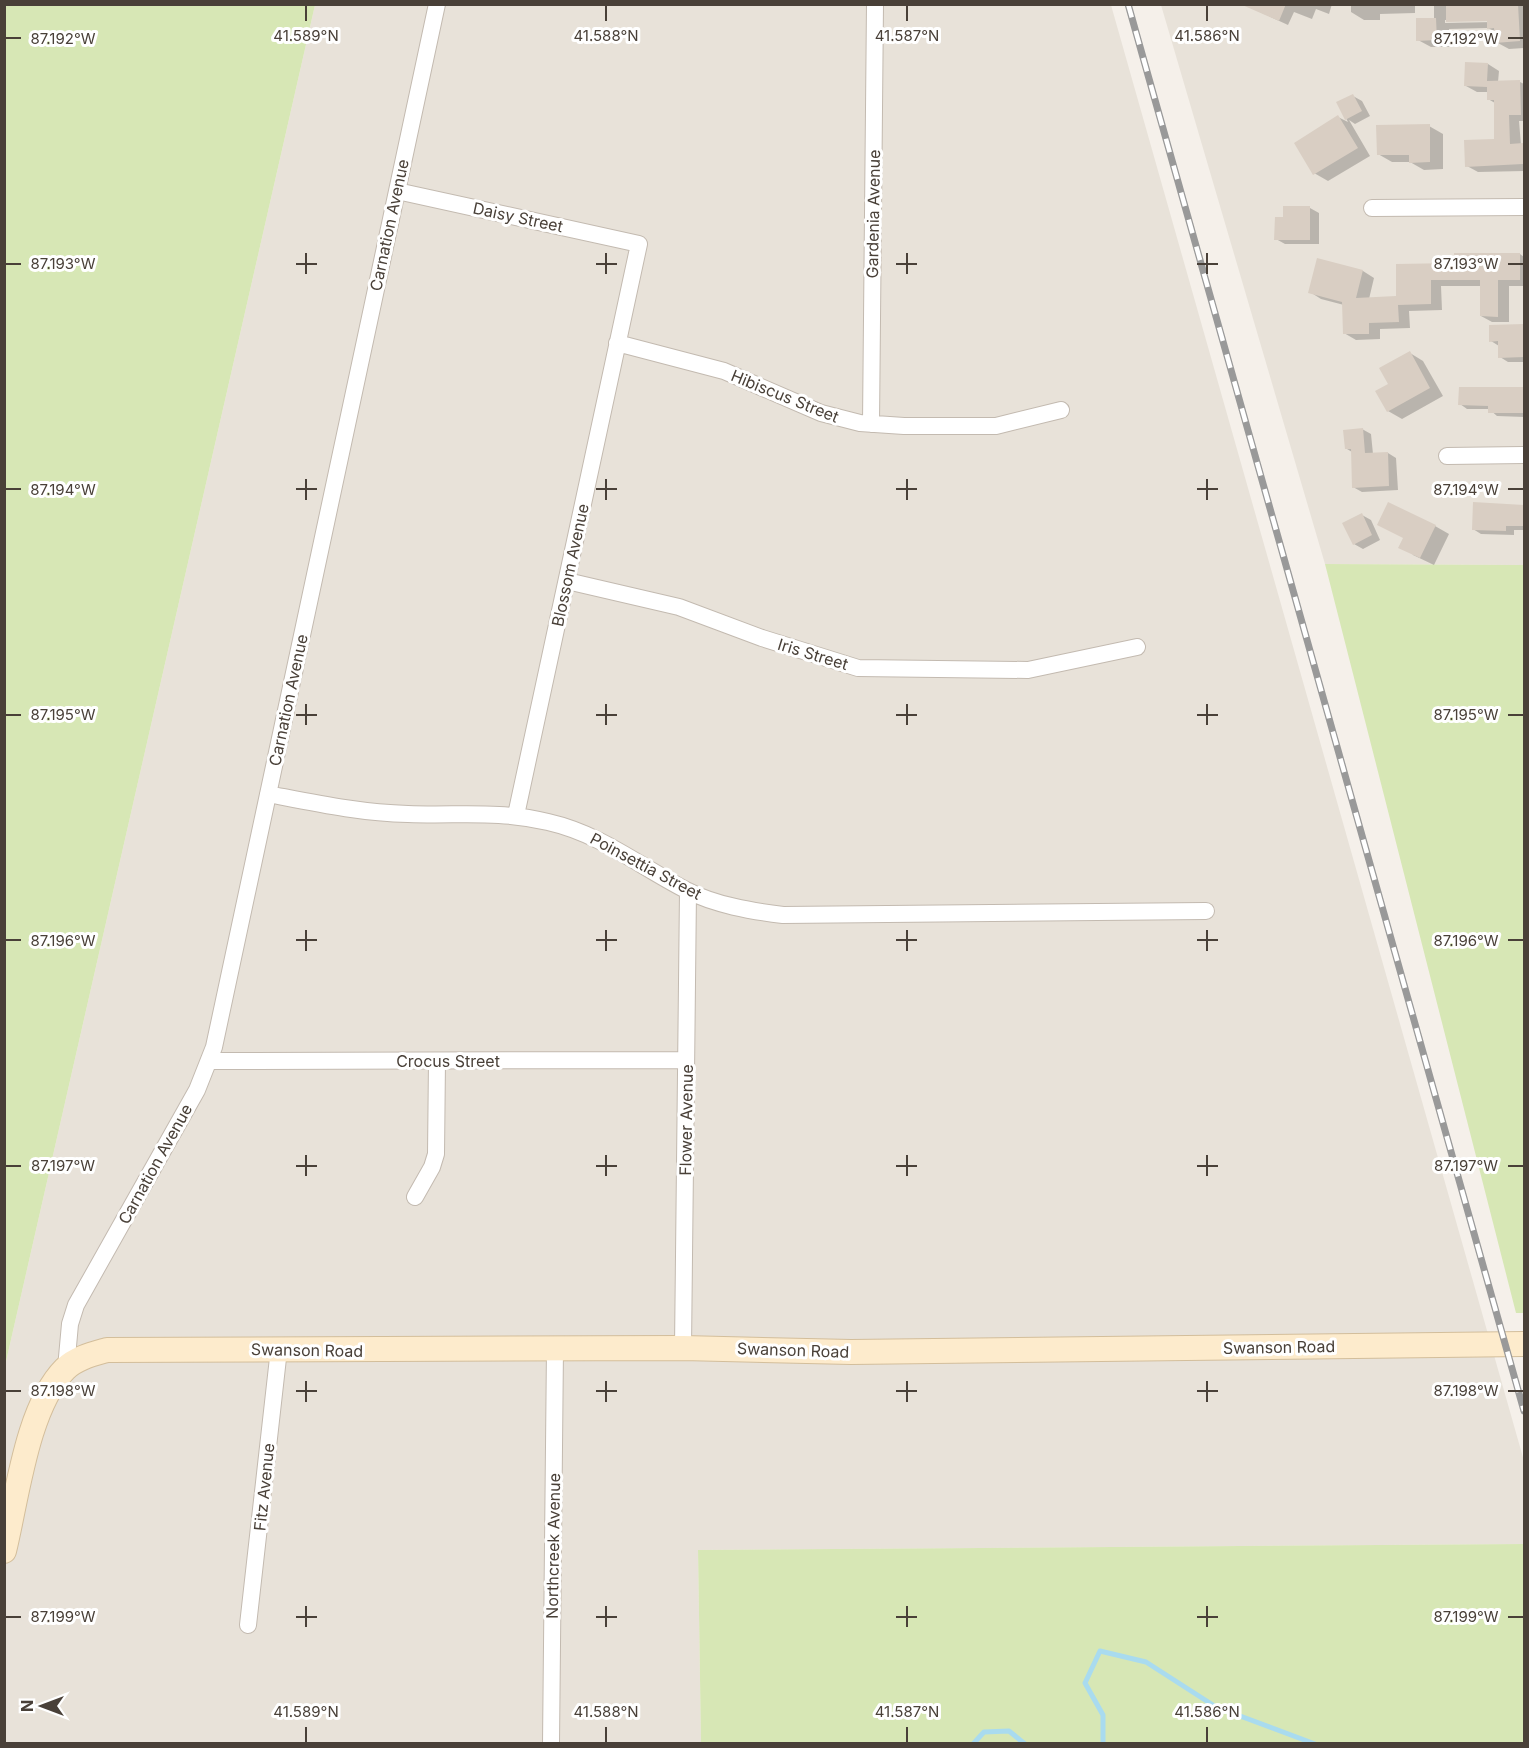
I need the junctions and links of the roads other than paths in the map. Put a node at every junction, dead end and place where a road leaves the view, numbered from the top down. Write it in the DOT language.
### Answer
graph roads {
  1 [pos="437,4"];
  2 [pos="875,4"];
  3 [pos="397,191"];
  4 [pos="1524,207"];
  5 [pos="1372,208"];
  6 [pos="639,244"];
  7 [pos="617,343"];
  8 [pos="1061,410"];
  9 [pos="871,424"];
  10 [pos="1524,455"];
  11 [pos="1447,456"];
  12 [pos="567,581"];
  13 [pos="1137,647"];
  14 [pos="268,794"];
  15 [pos="516,815"];
  16 [pos="688,891"];
  17 [pos="1206,911"];
  18 [pos="686,1060"];
  19 [pos="209,1061"];
  20 [pos="436,1061"];
  21 [pos="416,1197"];
  22 [pos="1524,1344"];
  23 [pos="555,1348"];
  24 [pos="683,1348"];
  25 [pos="279,1349"];
  26 [pos="66,1368"];
  27 [pos="4,1551"];
  28 [pos="249,1626"];
  29 [pos="551,1743"];
  1 -- 3 [label="street, Carnation Avenue"];
  2 -- 9 [label="street, Gardenia Avenue"];
  3 -- 6 [label="street, Daisy Street"];
  3 -- 14 [label="street, Carnation Avenue"];
  4 -- 5 [label="street"];
  6 -- 7 [label="street, Blossom Avenue"];
  7 -- 9 [label="street, Hibiscus Street"];
  7 -- 12 [label="street, Blossom Avenue"];
  8 -- 9 [label="street, Hibiscus Street"];
  10 -- 11 [label="street"];
  12 -- 13 [label="street, Iris Street"];
  12 -- 15 [label="street, Blossom Avenue"];
  14 -- 15 [label="street, Poinsettia Street"];
  14 -- 19 [label="street, Carnation Avenue"];
  15 -- 16 [label="street, Poinsettia Street"];
  16 -- 17 [label="street, Poinsettia Street"];
  16 -- 18 [label="street, Flower Avenue"];
  18 -- 20 [label="street, Crocus Street"];
  18 -- 24 [label="street, Flower Avenue"];
  19 -- 20 [label="street, Crocus Street"];
  19 -- 26 [label="street, Carnation Avenue"];
  20 -- 21 [label="street"];
  22 -- 24 [label="street, Swanson Road"];
  23 -- 24 [label="street, Swanson Road"];
  23 -- 25 [label="street, Swanson Road"];
  23 -- 29 [label="street, Northcreek Avenue"];
  25 -- 26 [label="street, Swanson Road"];
  25 -- 28 [label="street, Fitz Avenue"];
  26 -- 27 [label="street"];
}
